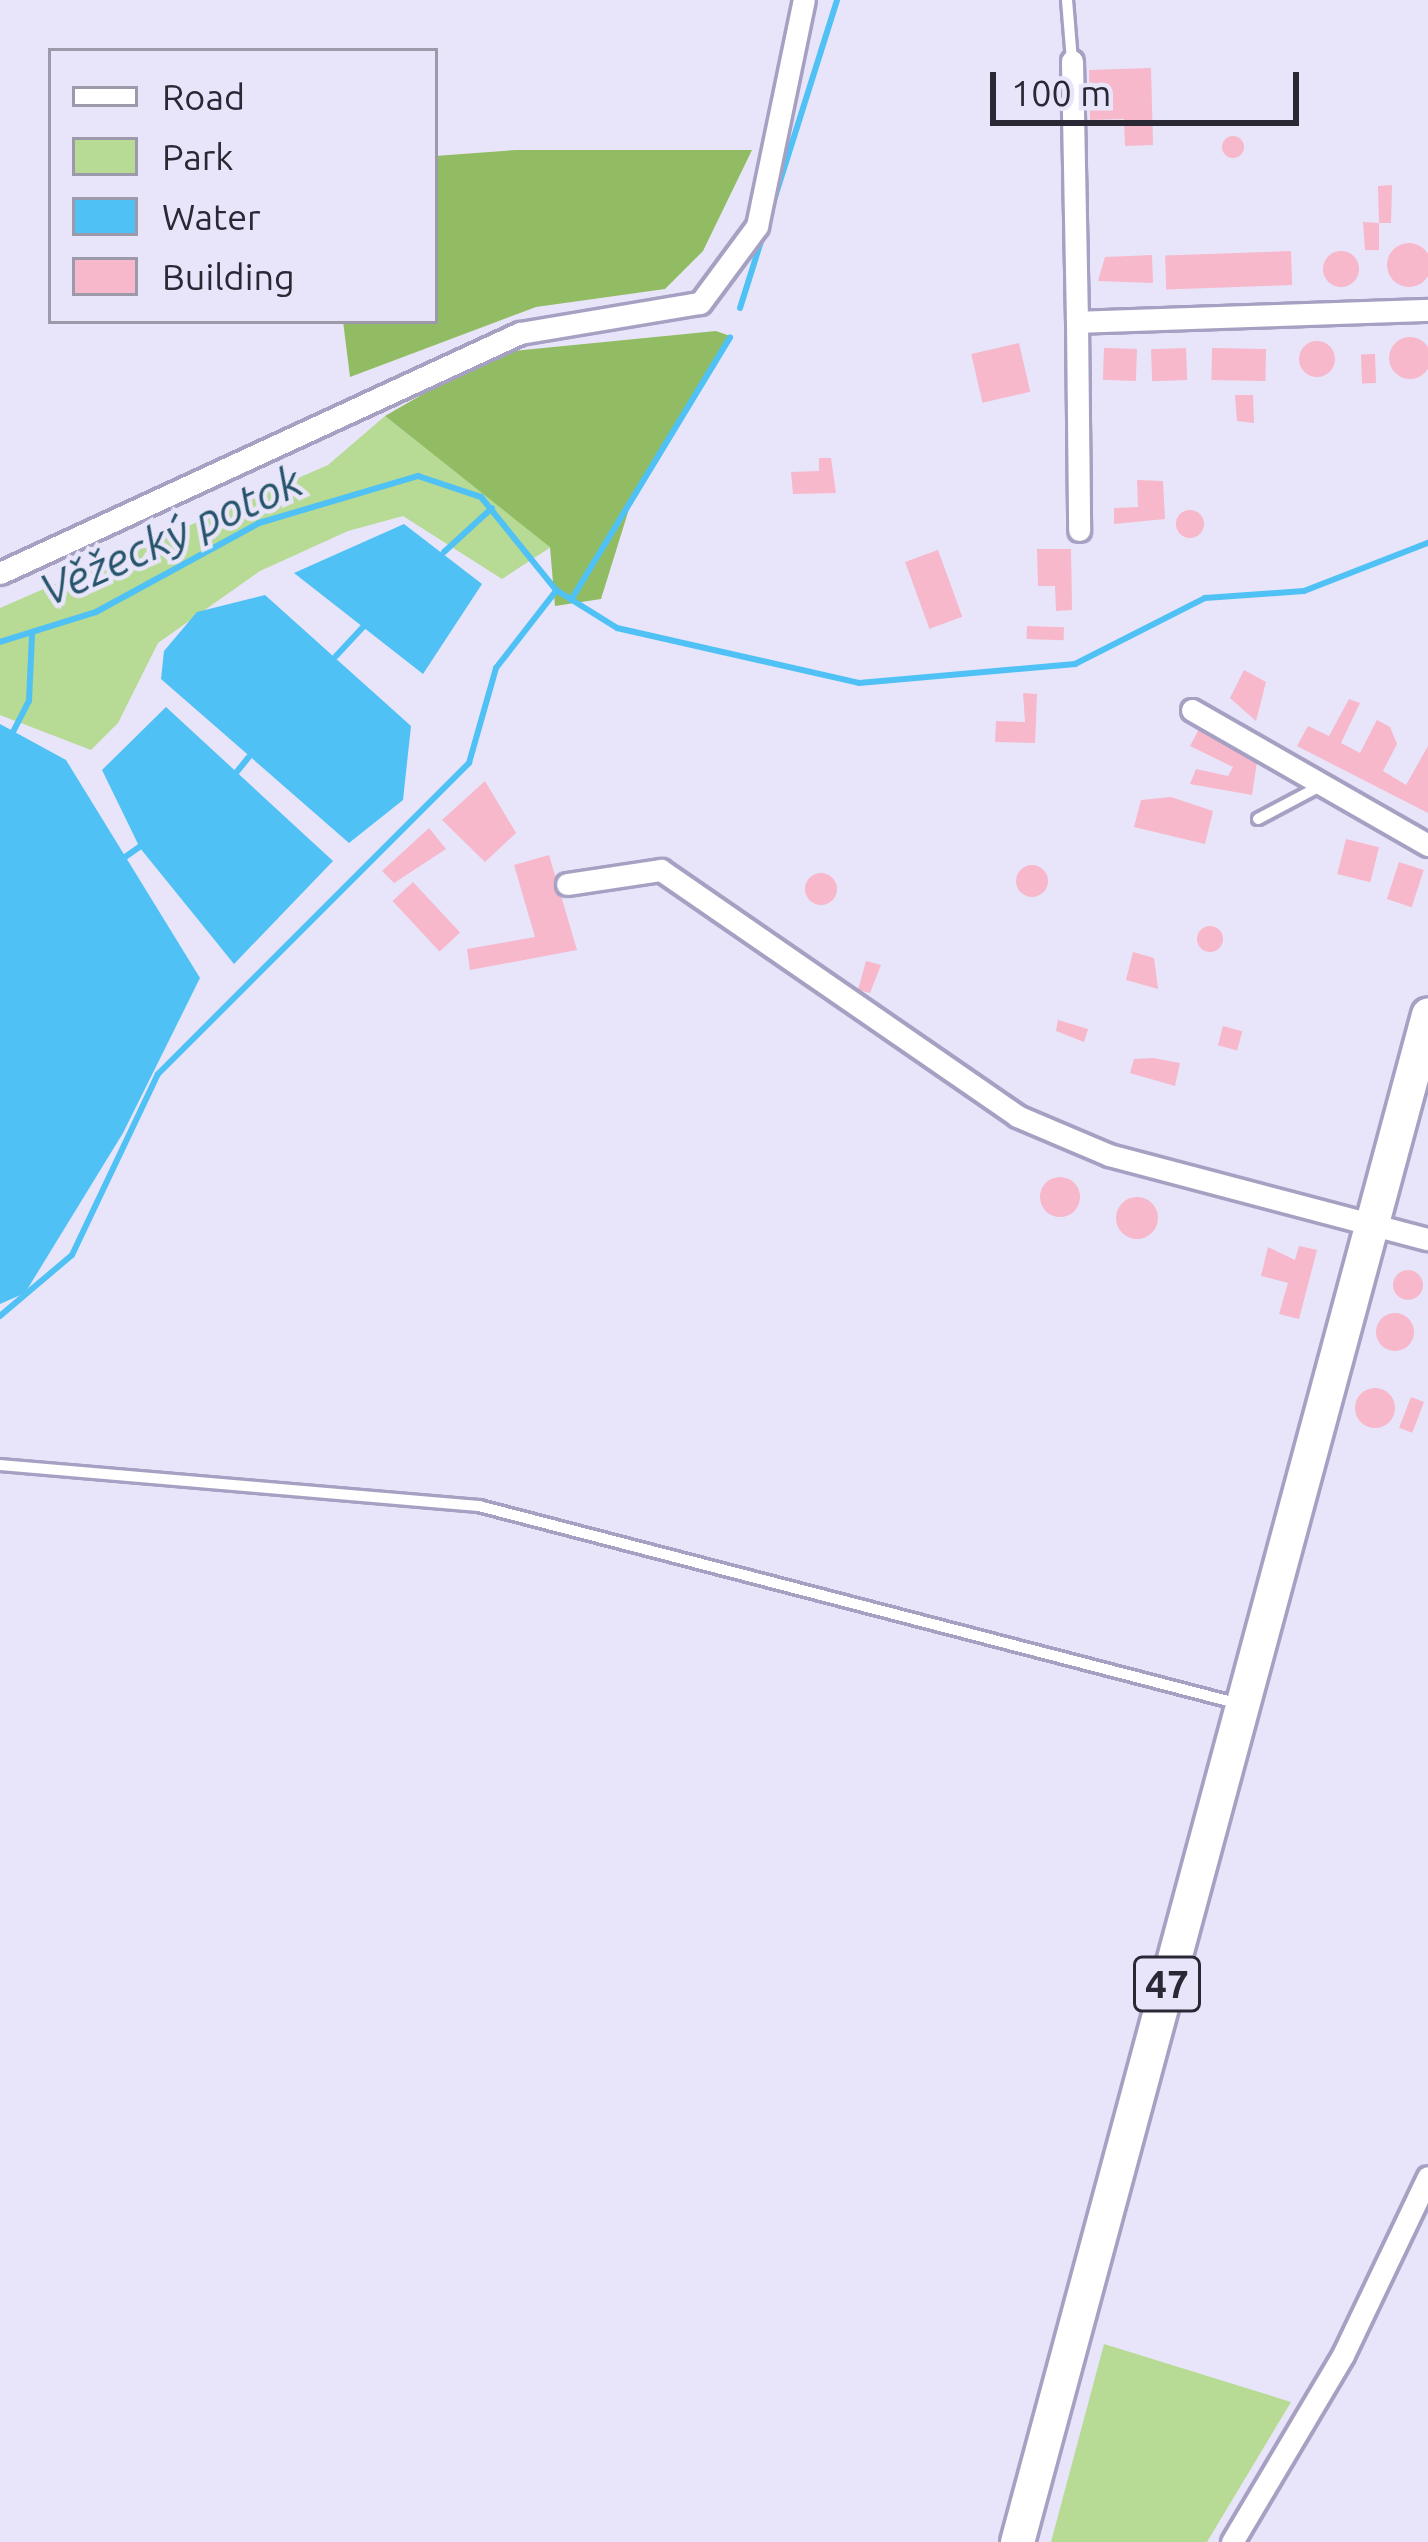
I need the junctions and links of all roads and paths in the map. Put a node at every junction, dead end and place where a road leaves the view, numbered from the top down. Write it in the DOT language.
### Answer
graph roads {
  1 [pos="804,0"];
  2 [pos="1067,0"];
  3 [pos="1072,61"];
  4 [pos="1428,310"];
  5 [pos="1077,322"];
  6 [pos="1079,530"];
  7 [pos="0,573"];
  8 [pos="1192,710"];
  9 [pos="1327,782"];
  10 [pos="1258,819"];
  11 [pos="1428,845"];
  12 [pos="567,884"];
  13 [pos="1428,1014"];
  14 [pos="1372,1221"];
  15 [pos="1428,1239"];
  16 [pos="0,1465"];
  17 [pos="1242,1704"];
  18 [pos="1428,2177"];
  19 [pos="1018,2542"];
  20 [pos="1232,2542"];
  1 -- 7 [label="street"];
  2 -- 3 [label="lane"];
  3 -- 5 [label="street"];
  4 -- 5 [label="street"];
  5 -- 6 [label="street"];
  8 -- 9 [label="street"];
  9 -- 10 [label="lane"];
  9 -- 11 [label="street"];
  12 -- 14 [label="street"];
  13 -- 14 [label="main road, 47"];
  14 -- 15 [label="street"];
  14 -- 17 [label="main road, 47"];
  16 -- 17 [label="lane"];
  17 -- 19 [label="main road, 47"];
  18 -- 20 [label="street"];
}
